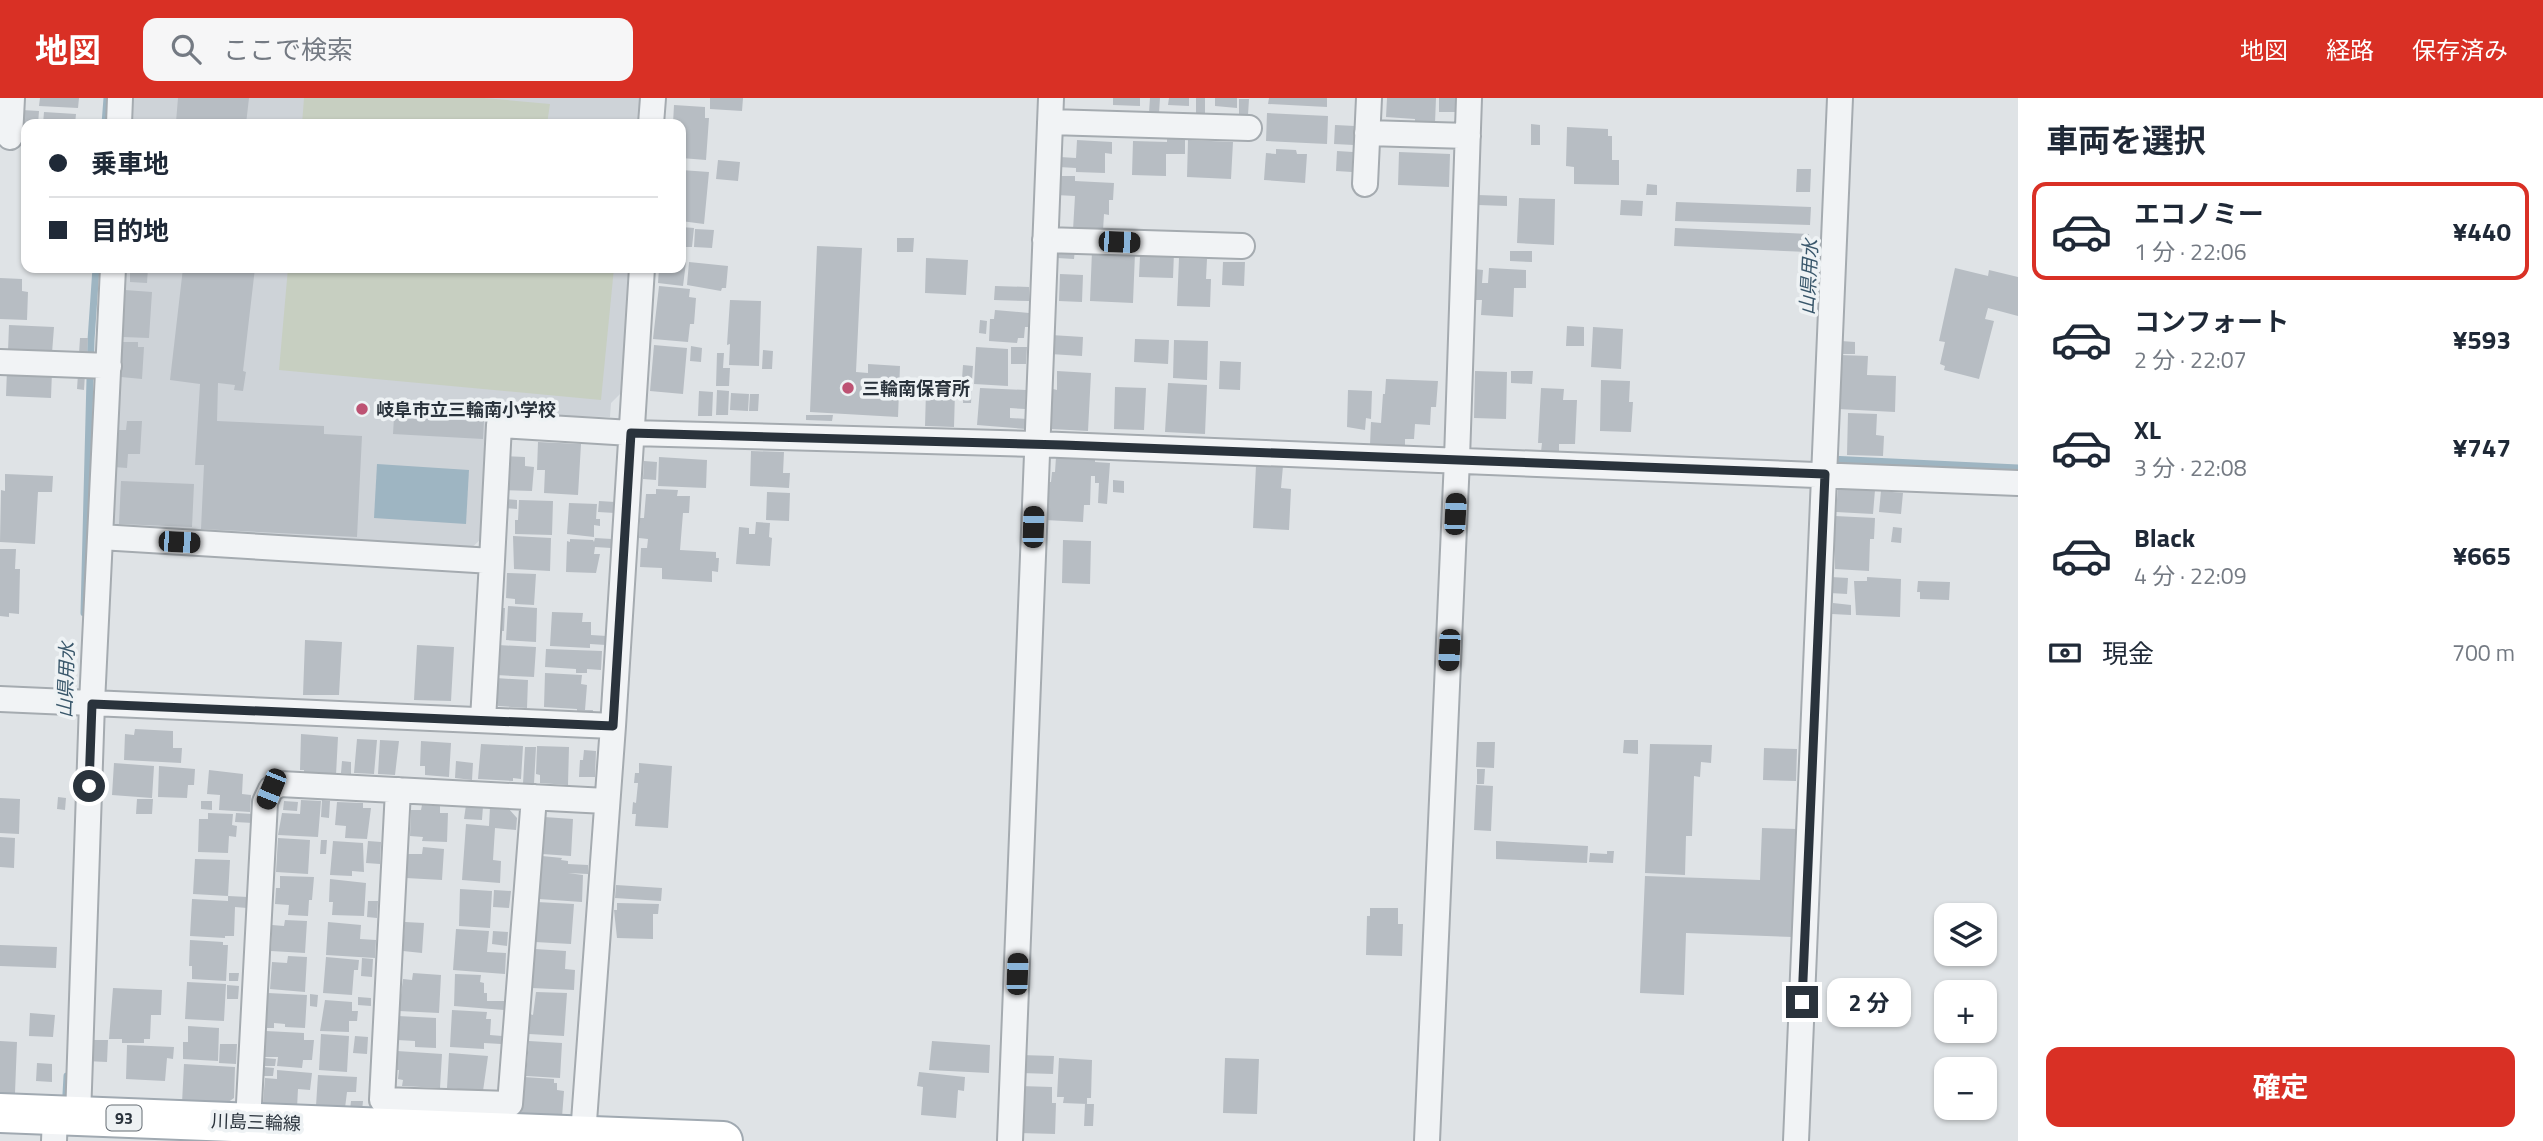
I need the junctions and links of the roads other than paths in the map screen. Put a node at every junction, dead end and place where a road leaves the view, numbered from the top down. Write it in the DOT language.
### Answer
graph roads {
  1 [pos="12,98"];
  2 [pos="120,98"];
  3 [pos="653,98"];
  4 [pos="1369,98"];
  5 [pos="1469,98"];
  6 [pos="1840,98"];
  7 [pos="1051,110"];
  8 [pos="119,119"];
  9 [pos="651,119"];
  10 [pos="1249,128"];
  11 [pos="1367,133"];
  12 [pos="10,136"];
  13 [pos="1468,136"];
  14 [pos="1365,184"];
  15 [pos="1045,240"];
  16 [pos="1242,246"];
  17 [pos="113,273"];
  18 [pos="642,273"];
  19 [pos="0,362"];
  20 [pos="109,366"];
  21 [pos="631,433"];
  22 [pos="1036,444"];
  23 [pos="1457,459"];
  24 [pos="1825,474"];
  25 [pos="2018,483"];
  26 [pos="100,537"];
  27 [pos="492,562"];
  28 [pos="0,699"];
  29 [pos="83,704"];
  30 [pos="483,720"];
  31 [pos="613,726"];
  32 [pos="398,790"];
  33 [pos="534,797"];
  34 [pos="606,801"];
  35 [pos="0,1113"];
  36 [pos="248,1122"];
  37 [pos="62,1125"];
  38 [pos="583,1135"];
  39 [pos="723,1141"];
  40 [pos="1010,1141"];
  41 [pos="1427,1141"];
  42 [pos="1796,1141"];
  1 -- 12 [label="street"];
  2 -- 8 [label="street"];
  3 -- 9 [label="street"];
  4 -- 11 [label="street"];
  5 -- 13 [label="street"];
  6 -- 24 [label="street"];
  7 -- 10 [label="street"];
  7 -- 15 [label="street"];
  11 -- 13 [label="street"];
  11 -- 14 [label="street"];
  13 -- 23 [label="street"];
  15 -- 16 [label="street"];
  15 -- 22 [label="street"];
  17 -- 20 [label="street"];
  18 -- 21 [label="street"];
  19 -- 20 [label="street"];
  20 -- 26 [label="street"];
  21 -- 22 [label="street"];
  21 -- 27 [label="street"];
  21 -- 31 [label="street"];
  22 -- 23 [label="street"];
  22 -- 40 [label="street"];
  23 -- 24 [label="street"];
  23 -- 41 [label="street"];
  24 -- 25 [label="street"];
  24 -- 42 [label="street"];
  26 -- 27 [label="street"];
  26 -- 29 [label="street"];
  27 -- 30 [label="street"];
  28 -- 29 [label="street"];
  29 -- 30 [label="street"];
  29 -- 37 [label="street"];
  30 -- 31 [label="street"];
  31 -- 34 [label="street"];
  32 -- 33 [label="street"];
  32 -- 33 [label="street"];
  32 -- 36 [label="street"];
  33 -- 34 [label="street"];
  34 -- 38 [label="street"];
  35 -- 37 [label="main road, 川島三輪線 / 93"];
  36 -- 37 [label="main road, 川島三輪線 / 93"];
  36 -- 38 [label="main road, 川島三輪線 / 93"];
  38 -- 39 [label="main road, 川島三輪線 / 93"];
}
